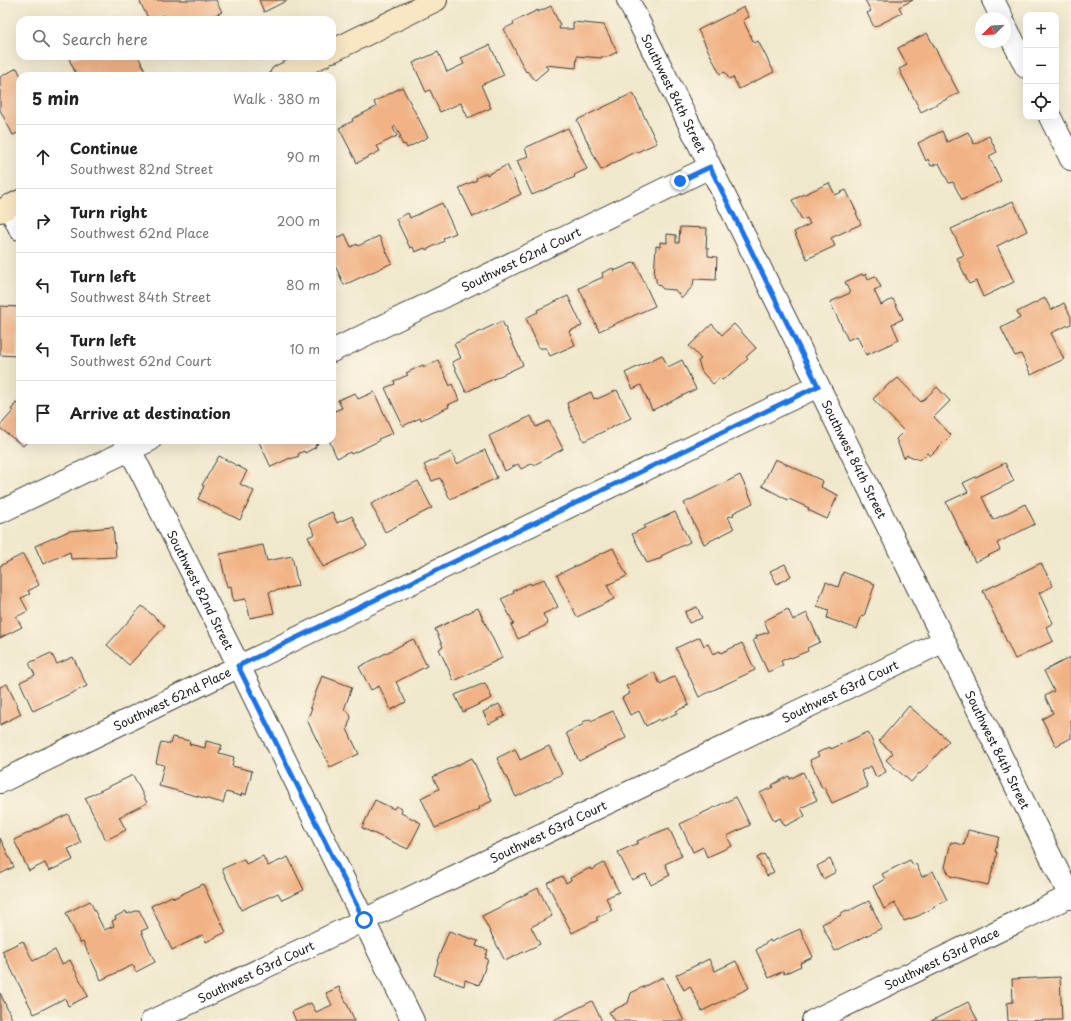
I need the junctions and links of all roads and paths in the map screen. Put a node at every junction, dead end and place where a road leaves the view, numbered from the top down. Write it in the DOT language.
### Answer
graph roads {
  1 [pos="436,0"];
  2 [pos="628,0"];
  3 [pos="993,0"];
  4 [pos="999,12"];
  5 [pos="1011,37"];
  6 [pos="336,49"];
  7 [pos="314,60"];
  8 [pos="1023,61"];
  9 [pos="289,72"];
  10 [pos="1052,120"];
  11 [pos="1071,159"];
  12 [pos="710,167"];
  13 [pos="10,206"];
  14 [pos="16,220"];
  15 [pos="336,350"];
  16 [pos="818,386"];
  17 [pos="127,445"];
  18 [pos="0,512"];
  19 [pos="944,641"];
  20 [pos="238,666"];
  21 [pos="0,782"];
  22 [pos="1071,897"];
  23 [pos="364,920"];
  24 [pos="152,1021"];
  25 [pos="413,1021"];
  26 [pos="813,1021"];
  1 -- 6 [label="street"];
  2 -- 12 [label="street, Southwest 84th Street"];
  3 -- 4 [label="street"];
  5 -- 8 [label="street"];
  7 -- 9 [label="street"];
  10 -- 11 [label="street"];
  12 -- 15 [label="street, Southwest 62nd Court"];
  12 -- 16 [label="street, Southwest 84th Street"];
  13 -- 14 [label="street"];
  16 -- 19 [label="street, Southwest 84th Street"];
  16 -- 20 [label="street, Southwest 62nd Place"];
  17 -- 18 [label="street"];
  17 -- 20 [label="street, Southwest 82nd Street"];
  19 -- 22 [label="street, Southwest 84th Street"];
  19 -- 23 [label="street, Southwest 63rd Court"];
  20 -- 21 [label="street, Southwest 62nd Place"];
  20 -- 23 [label="street, Southwest 82nd Street"];
  22 -- 26 [label="street, Southwest 63rd Place"];
  23 -- 24 [label="street, Southwest 63rd Court"];
  23 -- 25 [label="street, Southwest 82nd Street"];
}
